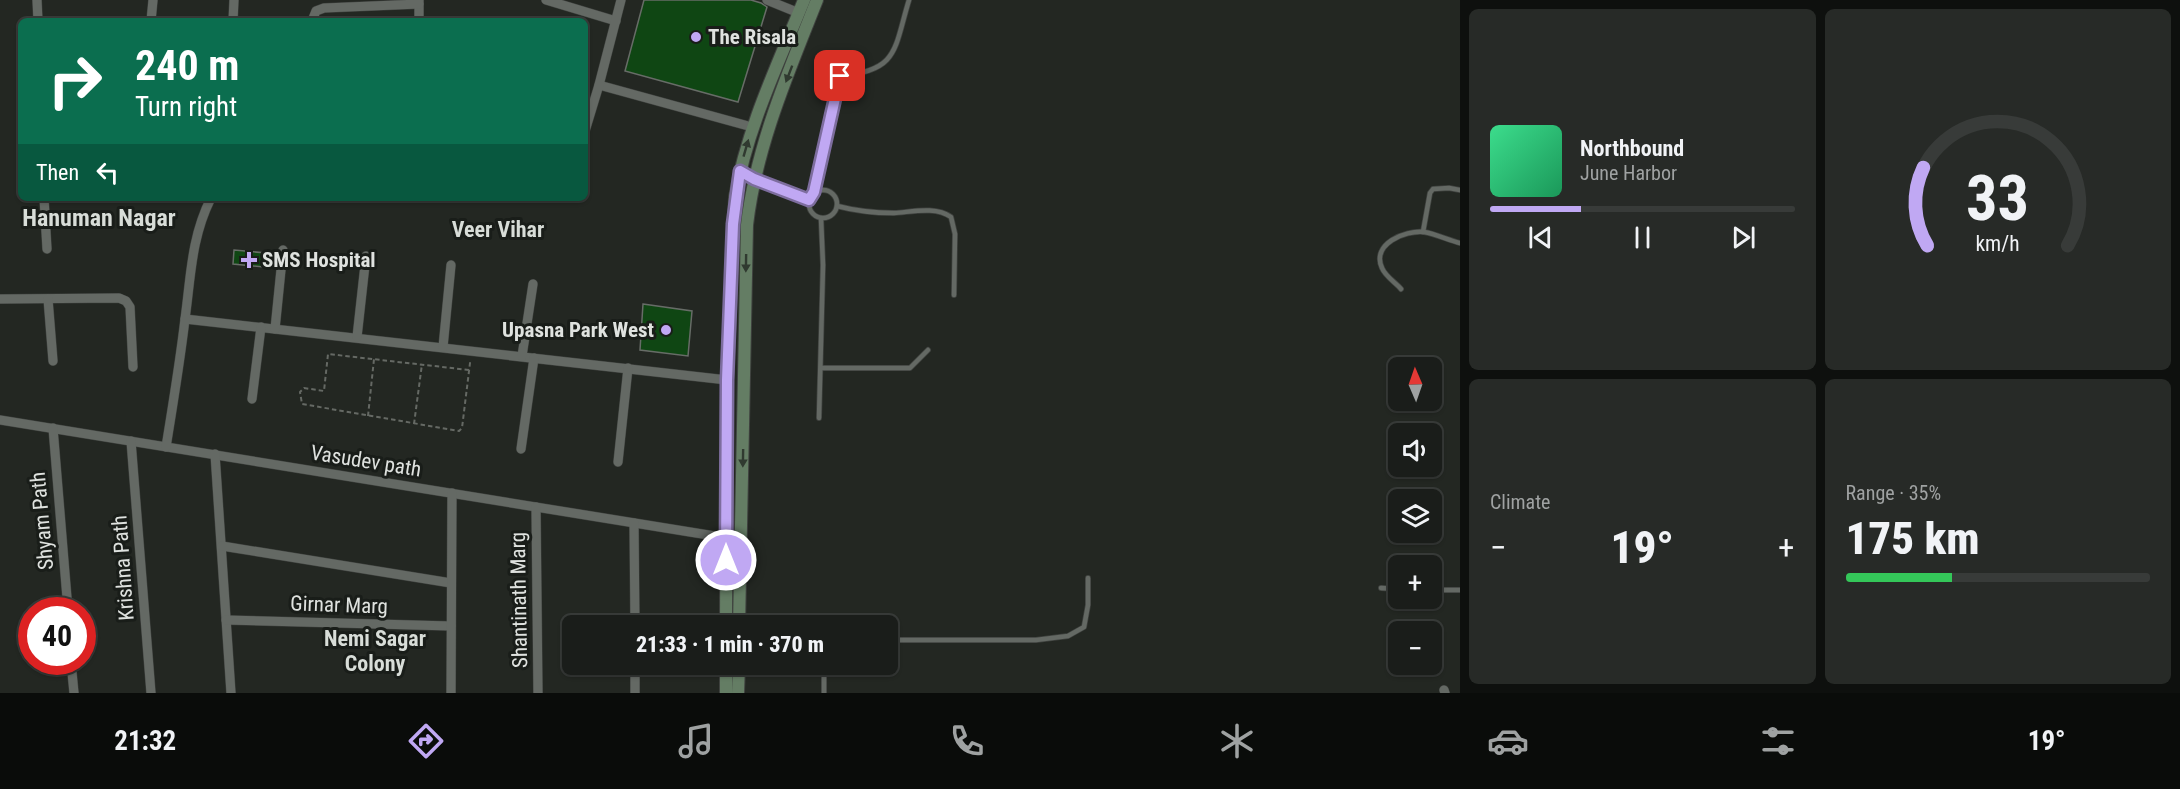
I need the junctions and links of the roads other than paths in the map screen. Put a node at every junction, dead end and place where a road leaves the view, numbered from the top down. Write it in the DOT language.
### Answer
graph roads {
  1 [pos="37,0"];
  2 [pos="150,0"];
  3 [pos="234,0"];
  4 [pos="546,0"];
  5 [pos="621,0"];
  6 [pos="767,0"];
  7 [pos="804,0"];
  8 [pos="817,0"];
  9 [pos="909,0"];
  10 [pos="419,2"];
  11 [pos="799,13"];
  12 [pos="38,18"];
  13 [pos="151,18"];
  14 [pos="233,18"];
  15 [pos="313,18"];
  16 [pos="419,18"];
  17 [pos="616,21"];
  18 [pos="599,86"];
  19 [pos="588,107"];
  20 [pos="752,127"];
  21 [pos="740,171"];
  22 [pos="754,179"];
  23 [pos="1460,190"];
  24 [pos="814,192"];
  25 [pos="809,200"];
  26 [pos="44,201"];
  27 [pos="210,201"];
  28 [pos="837,206"];
  29 [pos="821,218"];
  30 [pos="1423,232"];
  31 [pos="1460,243"];
  32 [pos="47,249"];
  33 [pos="283,250"];
  34 [pos="366,256"];
  35 [pos="451,265"];
  36 [pos="533,284"];
  37 [pos="1401,289"];
  38 [pos="954,295"];
  39 [pos="0,299"];
  40 [pos="48,299"];
  41 [pos="185,319"];
  42 [pos="261,327"];
  43 [pos="275,329"];
  44 [pos="357,338"];
  45 [pos="443,347"];
  46 [pos="928,350"];
  47 [pos="522,356"];
  48 [pos="534,358"];
  49 [pos="52,362"];
  50 [pos="133,367"];
  51 [pos="628,368"];
  52 [pos="821,368"];
  53 [pos="727,380"];
  54 [pos="252,399"];
  55 [pos="819,418"];
  56 [pos="0,420"];
  57 [pos="53,428"];
  58 [pos="131,441"];
  59 [pos="166,447"];
  60 [pos="521,449"];
  61 [pos="215,454"];
  62 [pos="618,462"];
  63 [pos="452,493"];
  64 [pos="536,507"];
  65 [pos="634,523"];
  66 [pos="727,538"];
  67 [pos="222,546"];
  68 [pos="1088,578"];
  69 [pos="451,583"];
  70 [pos="1381,588"];
  71 [pos="1388,588"];
  72 [pos="1442,590"];
  73 [pos="1460,590"];
  74 [pos="67,597"];
  75 [pos="635,615"];
  76 [pos="726,615"];
  77 [pos="739,615"];
  78 [pos="226,620"];
  79 [pos="451,626"];
  80 [pos="898,640"];
  81 [pos="72,675"];
  82 [pos="635,675"];
  83 [pos="726,675"];
  84 [pos="739,675"];
  85 [pos="824,675"];
  86 [pos="74,693"];
  87 [pos="151,693"];
  88 [pos="231,693"];
  89 [pos="451,693"];
  90 [pos="538,693"];
  91 [pos="635,693"];
  92 [pos="726,693"];
  93 [pos="738,693"];
  94 [pos="824,693"];
  1 -- 12 [label="street"];
  2 -- 13 [label="street"];
  3 -- 14 [label="street"];
  4 -- 17 [label="street"];
  5 -- 17 [label="street"];
  6 -- 11 [label="street"];
  7 -- 11 [label="street"];
  8 -- 22 [label="street, one-way"];
  9 -- 24 [label="lane"];
  10 -- 15 [label="street"];
  10 -- 16 [label="street"];
  11 -- 20 [label="street"];
  17 -- 18 [label="street"];
  18 -- 19 [label="street"];
  18 -- 20 [label="street"];
  21 -- 20 [label="street, one-way"];
  21 -- 22 [label="lane"];
  21 -- 53 [label="street"];
  22 -- 25 [label="lane"];
  22 -- 77 [label="street, one-way"];
  23 -- 30 [label="lane"];
  24 -- 25 [label="lane"];
  24 -- 28 [label="lane"];
  25 -- 29 [label="lane"];
  26 -- 32 [label="street"];
  27 -- 41 [label="street"];
  28 -- 29 [label="lane"];
  28 -- 38 [label="lane"];
  29 -- 52 [label="lane"];
  30 -- 31 [label="lane"];
  30 -- 37 [label="lane"];
  33 -- 43 [label="street"];
  34 -- 44 [label="street"];
  35 -- 45 [label="street"];
  36 -- 47 [label="street"];
  39 -- 40 [label="street"];
  40 -- 49 [label="street"];
  40 -- 50 [label="street"];
  41 -- 42 [label="street"];
  41 -- 59 [label="street"];
  42 -- 43 [label="street"];
  42 -- 54 [label="street"];
  43 -- 44 [label="street"];
  44 -- 45 [label="street"];
  45 -- 47 [label="street"];
  46 -- 52 [label="lane"];
  47 -- 48 [label="street"];
  48 -- 51 [label="street"];
  48 -- 60 [label="street"];
  51 -- 53 [label="street"];
  51 -- 62 [label="street"];
  52 -- 55 [label="lane"];
  53 -- 66 [label="street"];
  56 -- 57 [label="street, Vasudev path"];
  57 -- 58 [label="street, Vasudev path"];
  57 -- 74 [label="street, Shyam Path"];
  58 -- 59 [label="street, Vasudev path"];
  58 -- 87 [label="street, Krishna Path"];
  59 -- 61 [label="street, Vasudev path"];
  61 -- 63 [label="street, Vasudev path"];
  61 -- 67 [label="street"];
  63 -- 64 [label="street, Vasudev path"];
  63 -- 69 [label="street"];
  64 -- 65 [label="street, Vasudev path"];
  64 -- 90 [label="street, Shantinath Marg"];
  65 -- 66 [label="street, Vasudev path"];
  65 -- 75 [label="street"];
  66 -- 76 [label="street"];
  67 -- 69 [label="street"];
  67 -- 78 [label="street"];
  68 -- 80 [label="lane"];
  69 -- 79 [label="street"];
  70 -- 71 [label="lane"];
  72 -- 73 [label="lane"];
  78 -- 79 [label="street, Girnar Marg"];
  78 -- 88 [label="street"];
  79 -- 89 [label="street"];
  81 -- 86 [label="street"];
  82 -- 91 [label="street"];
  83 -- 92 [label="street"];
  84 -- 93 [label="street"];
  85 -- 94 [label="lane"];
}
